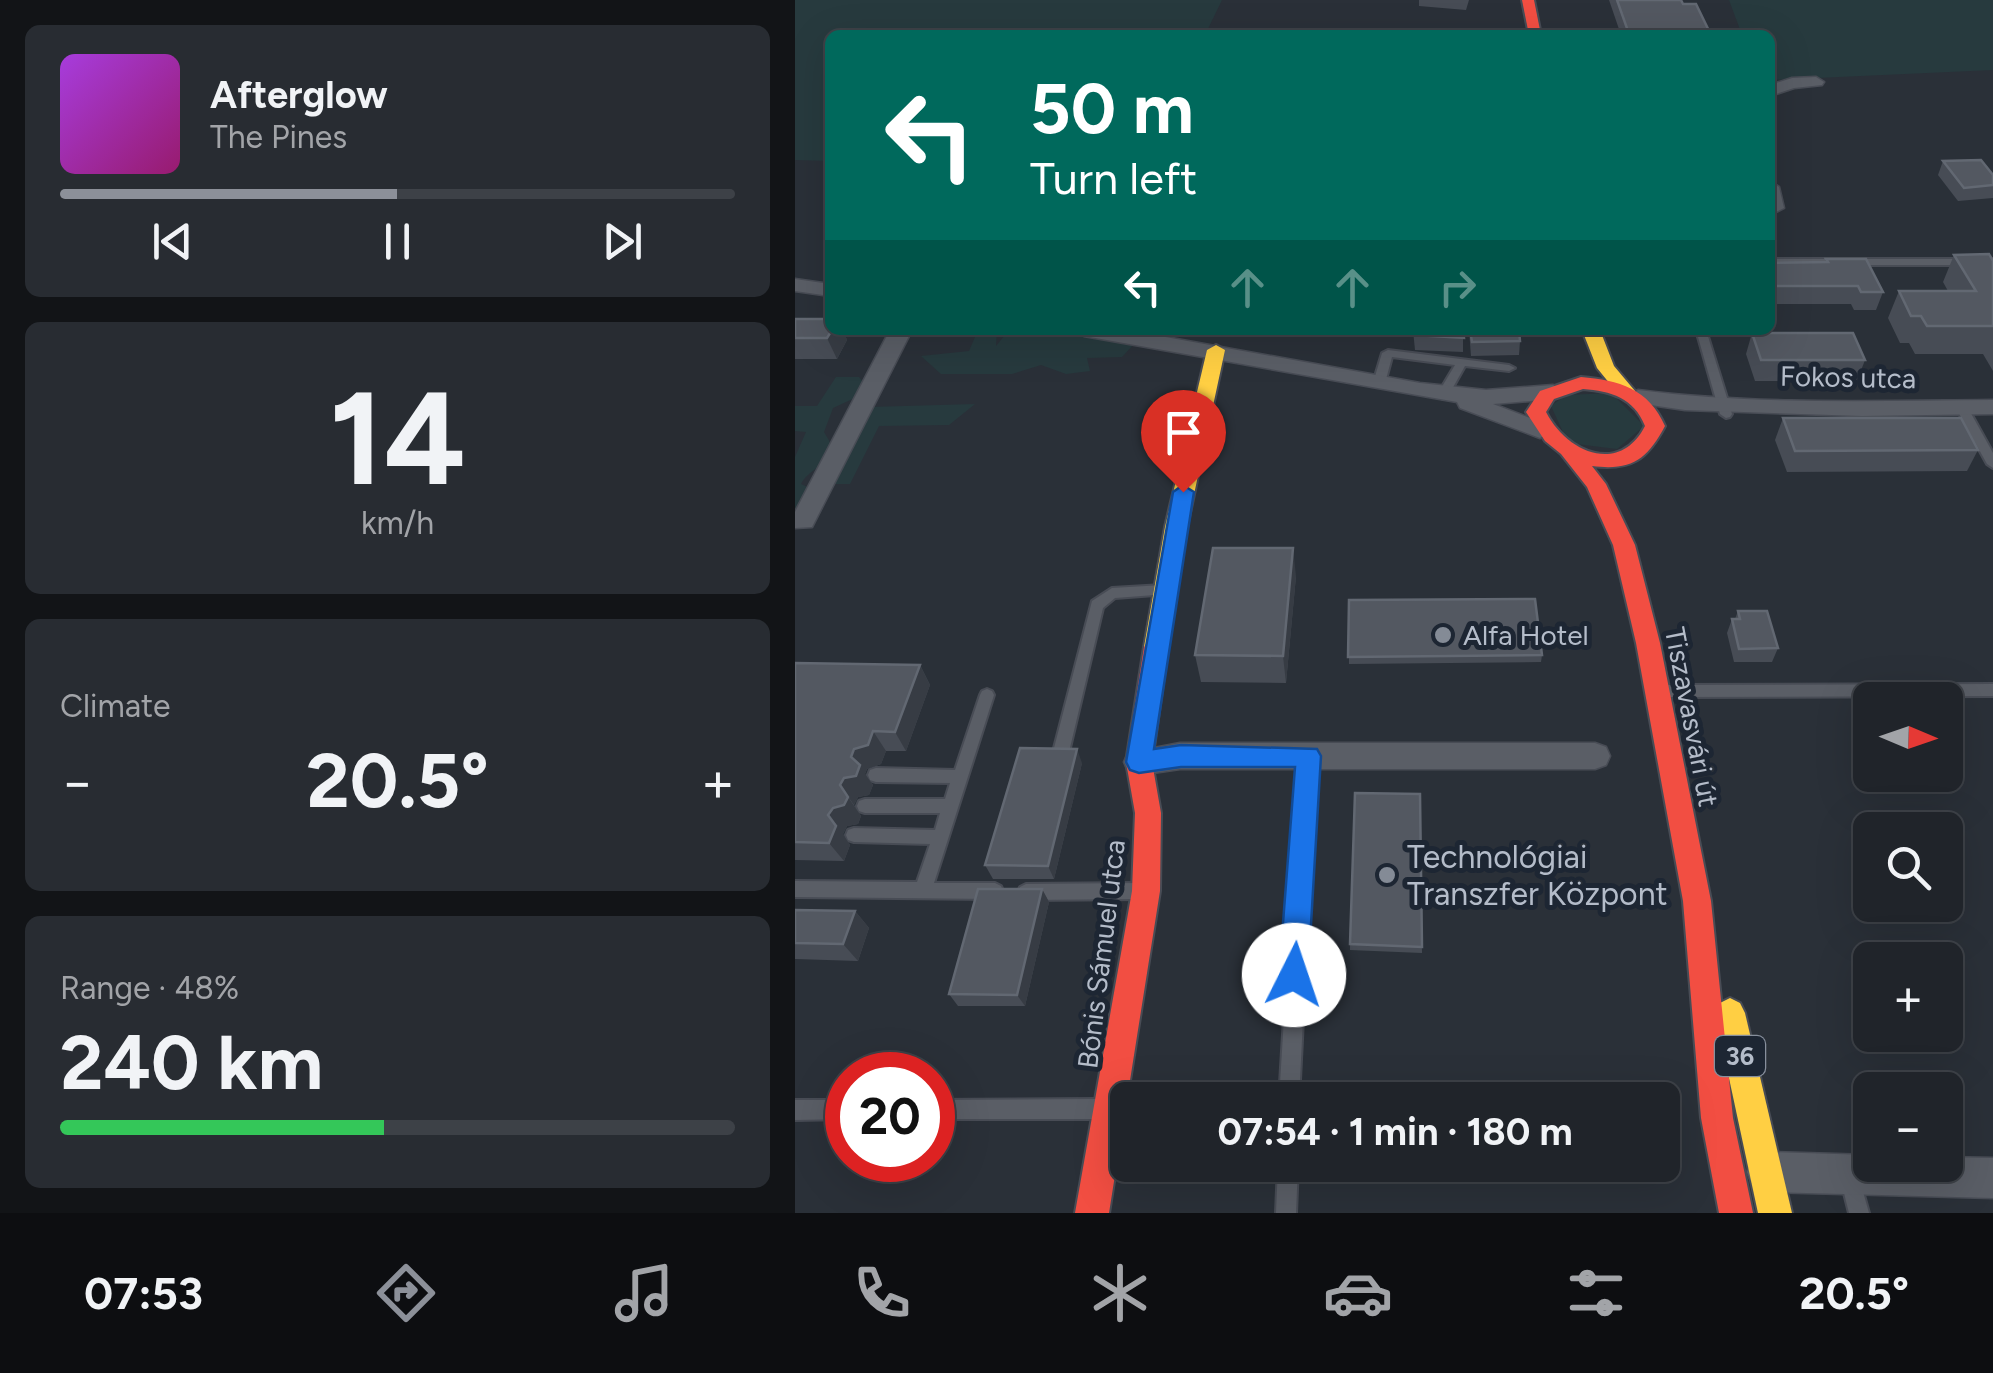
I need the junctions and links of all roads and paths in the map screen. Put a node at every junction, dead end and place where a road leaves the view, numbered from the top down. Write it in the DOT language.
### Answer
graph roads {
  1 [pos="1528,0"];
  2 [pos="1534,30"];
  3 [pos="1815,82"];
  4 [pos="1775,89"];
  5 [pos="1775,262"];
  6 [pos="1987,265"];
  7 [pos="795,285"];
  8 [pos="825,289"];
  9 [pos="898,335"];
  10 [pos="1116,335"];
  11 [pos="1585,335"];
  12 [pos="1590,335"];
  13 [pos="1702,335"];
  14 [pos="1216,350"];
  15 [pos="1462,362"];
  16 [pos="1509,368"];
  17 [pos="1379,383"];
  18 [pos="1562,388"];
  19 [pos="1443,394"];
  20 [pos="1632,394"];
  21 [pos="1993,407"];
  22 [pos="1716,408"];
  23 [pos="1962,408"];
  24 [pos="1540,430"];
  25 [pos="1653,436"];
  26 [pos="1571,454"];
  27 [pos="1632,454"];
  28 [pos="1993,464"];
  29 [pos="803,520"];
  30 [pos="1624,545"];
  31 [pos="1164,590"];
  32 [pos="1993,690"];
  33 [pos="1659,692"];
  34 [pos="987,695"];
  35 [pos="1061,752"];
  36 [pos="1309,756"];
  37 [pos="1595,756"];
  38 [pos="1139,762"];
  39 [pos="877,775"];
  40 [pos="961,777"];
  41 [pos="865,806"];
  42 [pos="951,806"];
  43 [pos="854,836"];
  44 [pos="941,837"];
  45 [pos="795,890"];
  46 [pos="923,890"];
  47 [pos="1145,891"];
  48 [pos="1697,901"];
  49 [pos="1114,1082"];
  50 [pos="1290,1082"];
  51 [pos="1110,1109"];
  52 [pos="795,1110"];
  53 [pos="825,1110"];
  54 [pos="955,1110"];
  55 [pos="1767,1172"];
  56 [pos="1993,1178"];
  57 [pos="1287,1182"];
  58 [pos="1854,1194"];
  59 [pos="1092,1213"];
  60 [pos="1286,1213"];
  61 [pos="1736,1213"];
  62 [pos="1775,1213"];
  1 -- 2 [label="main road"];
  3 -- 4 [label="street"];
  5 -- 6 [label="lane"];
  7 -- 8 [label="street"];
  9 -- 29 [label="street"];
  10 -- 14 [label="street"];
  11 -- 18 [label="main road"];
  12 -- 20 [label="main road"];
  13 -- 22 [label="lane"];
  14 -- 17 [label="street"];
  14 -- 31 [label="main road, Bónis Sámuel utca"];
  15 -- 16 [label="lane"];
  15 -- 17 [label="lane"];
  15 -- 19 [label="lane"];
  17 -- 19 [label="street"];
  18 -- 19 [label="street"];
  18 -- 20 [label="main road"];
  18 -- 24 [label="main road"];
  19 -- 24 [label="street"];
  20 -- 22 [label="street"];
  20 -- 25 [label="main road"];
  21 -- 23 [label="street, Fokos utca"];
  22 -- 23 [label="street, Fokos utca"];
  22 -- 25 [label="street"];
  23 -- 28 [label="lane"];
  24 -- 26 [label="main road, 36"];
  25 -- 27 [label="main road"];
  26 -- 27 [label="main road"];
  26 -- 30 [label="main road, 36"];
  27 -- 30 [label="main road, 36"];
  30 -- 33 [label="main road, Tiszavasvári út / 36"];
  31 -- 35 [label="lane"];
  31 -- 38 [label="main road, Bónis Sámuel utca"];
  32 -- 33 [label="lane"];
  33 -- 48 [label="main road, Tiszavasvári út / 36"];
  34 -- 40 [label="lane"];
  36 -- 37 [label="street"];
  36 -- 38 [label="street"];
  36 -- 50 [label="lane"];
  38 -- 47 [label="main road, Bónis Sámuel utca"];
  39 -- 40 [label="lane"];
  40 -- 42 [label="lane"];
  41 -- 42 [label="lane"];
  42 -- 44 [label="lane"];
  43 -- 44 [label="lane"];
  44 -- 46 [label="lane"];
  45 -- 46 [label="lane"];
  46 -- 47 [label="lane"];
  47 -- 49 [label="main road, Bónis Sámuel utca"];
  48 -- 55 [label="main road, Tiszavasvári út / 36"];
  48 -- 61 [label="main road, Tiszavasvári út / 36"];
  51 -- 54 [label="lane"];
  51 -- 59 [label="main road, Bónis Sámuel utca"];
  52 -- 53 [label="lane"];
  55 -- 58 [label="street"];
  55 -- 62 [label="main road, Tiszavasvári út / 36"];
  56 -- 58 [label="street"];
  57 -- 60 [label="lane"];
}
